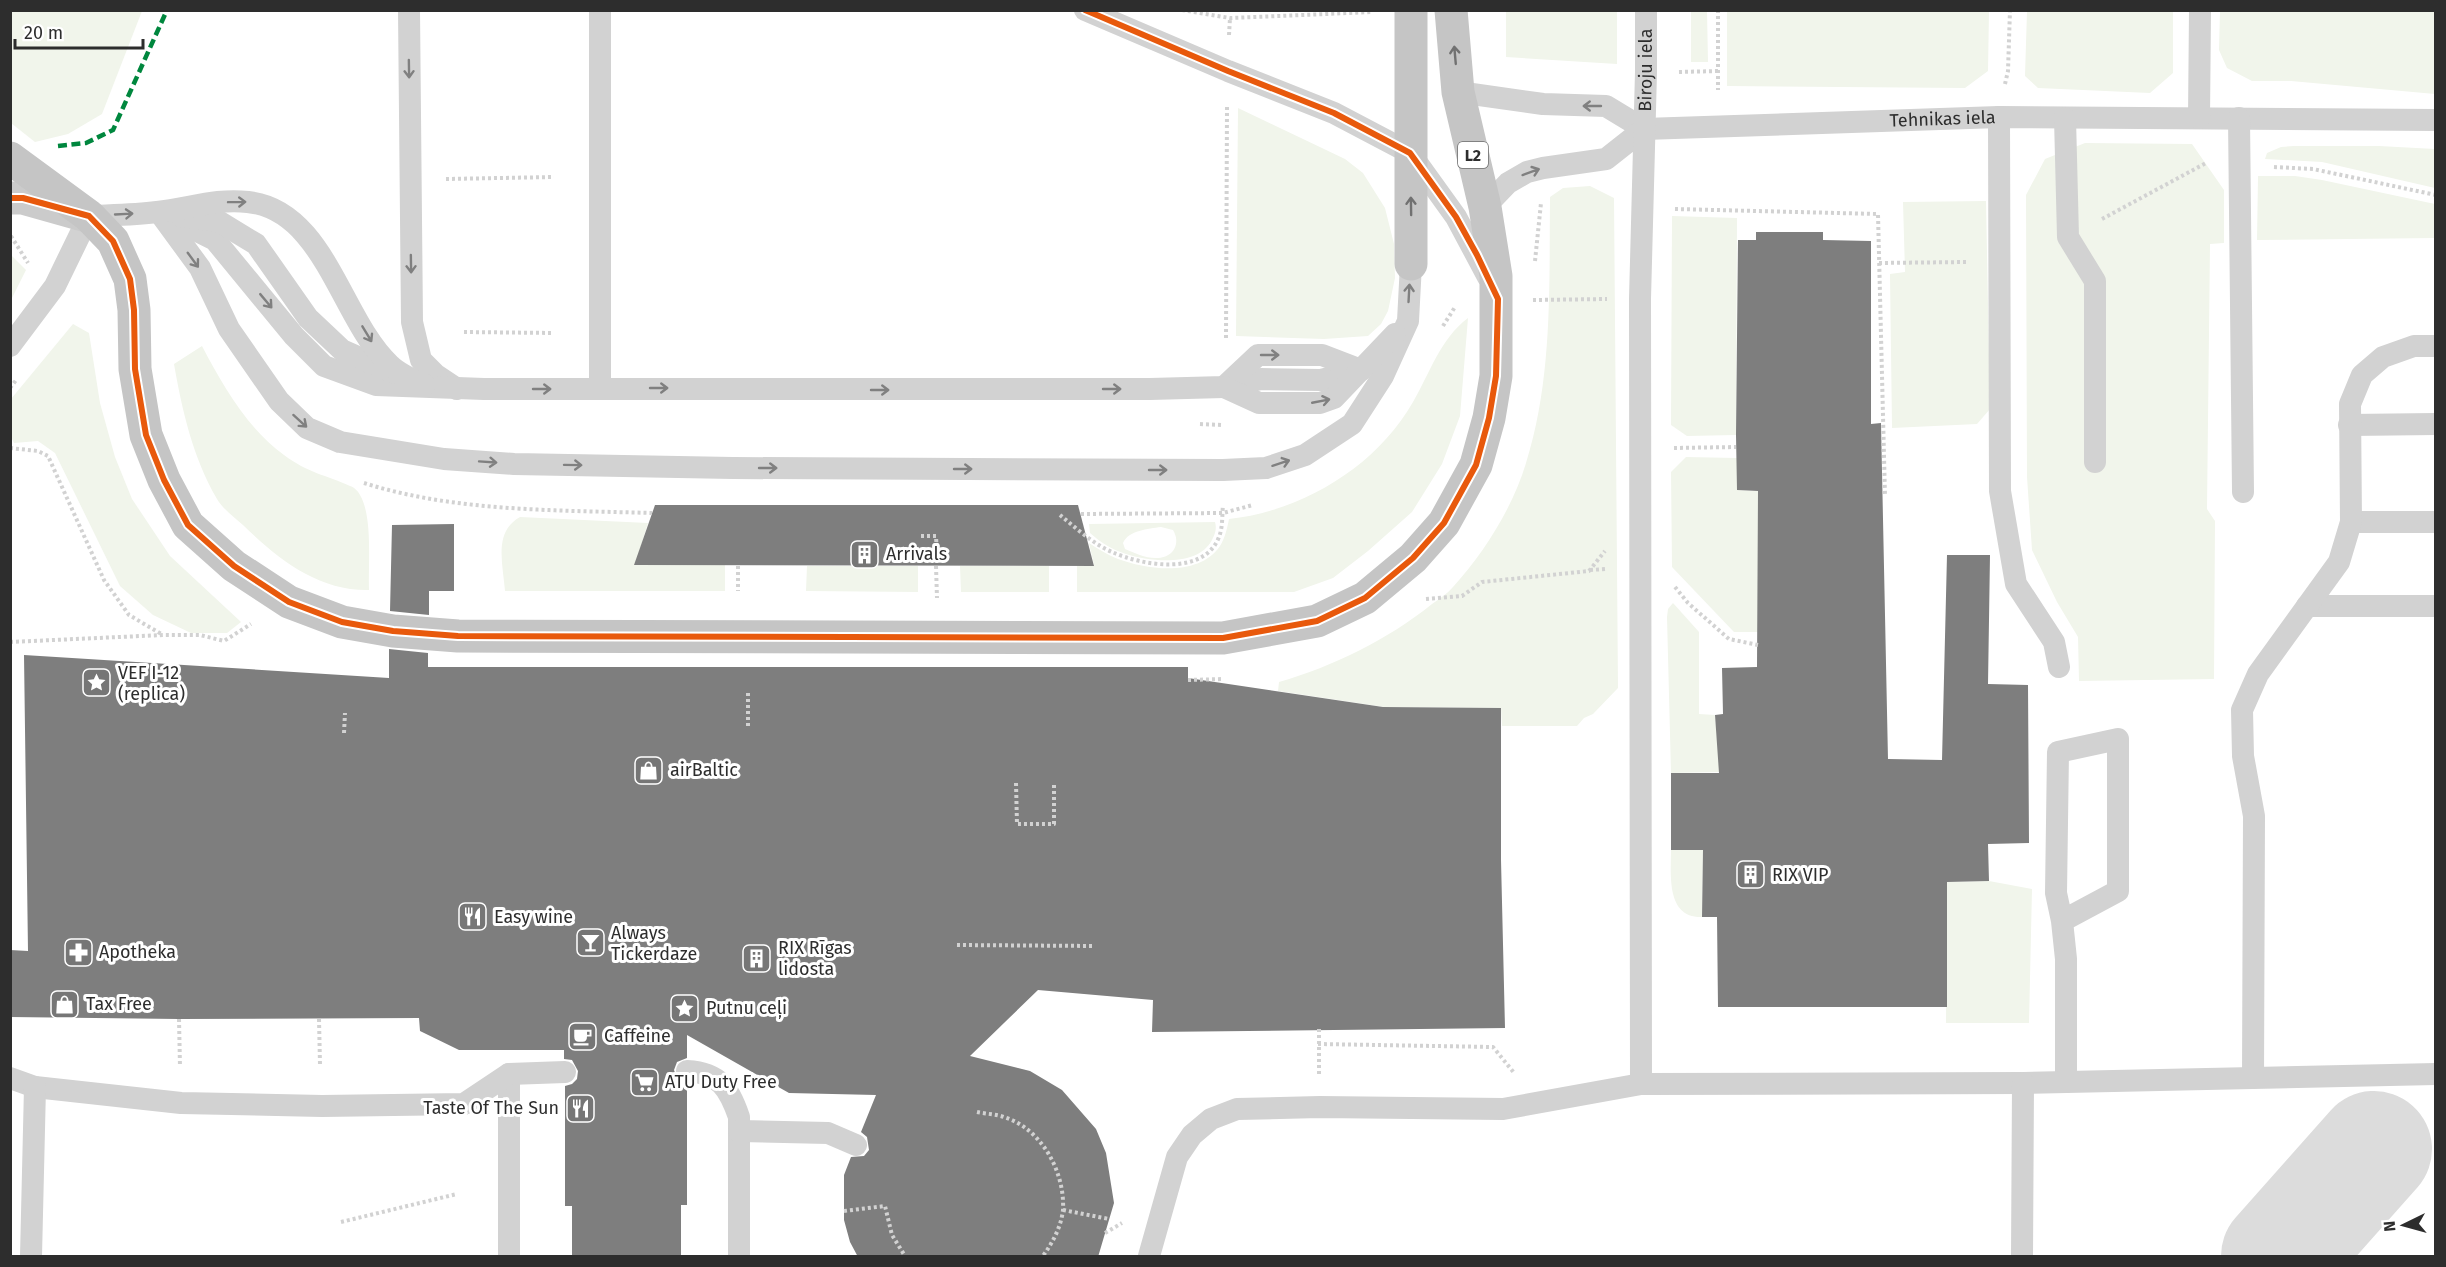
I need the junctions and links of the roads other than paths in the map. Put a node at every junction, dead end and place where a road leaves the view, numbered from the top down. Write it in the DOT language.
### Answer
graph roads {
  1 [pos="409,10"];
  2 [pos="600,10"];
  3 [pos="1085,10"];
  4 [pos="1411,10"];
  5 [pos="1451,10"];
  6 [pos="1646,10"];
  7 [pos="2200,10"];
  8 [pos="1458,92"];
  9 [pos="1999,117"];
  10 [pos="2065,118"];
  11 [pos="2199,118"];
  12 [pos="2239,118"];
  13 [pos="2436,120"];
  14 [pos="1644,129"];
  15 [pos="1410,153"];
  16 [pos="10,158"];
  17 [pos="10,198"];
  18 [pos="1485,207"];
  19 [pos="159,212"];
  20 [pos="89,216"];
  21 [pos="1412,264"];
  22 [pos="1498,299"];
  23 [pos="1408,321"];
  24 [pos="10,346"];
  25 [pos="2436,346"];
  26 [pos="1360,370"];
  27 [pos="1224,387"];
  28 [pos="431,388"];
  29 [pos="457,388"];
  30 [pos="600,388"];
  31 [pos="2436,424"];
  32 [pos="2349,425"];
  33 [pos="2095,462"];
  34 [pos="2243,492"];
  35 [pos="2352,522"];
  36 [pos="2436,522"];
  37 [pos="2307,606"];
  38 [pos="2436,606"];
  39 [pos="2059,667"];
  40 [pos="2062,921"];
  41 [pos="687,1071"];
  42 [pos="565,1072"];
  43 [pos="509,1074"];
  44 [pos="2436,1074"];
  45 [pos="10,1078"];
  46 [pos="2253,1078"];
  47 [pos="2066,1082"];
  48 [pos="2023,1083"];
  49 [pos="1641,1084"];
  50 [pos="35,1087"];
  51 [pos="739,1131"];
  52 [pos="856,1145"];
  53 [pos="31,1257"];
  54 [pos="509,1257"];
  55 [pos="739,1257"];
  56 [pos="1149,1257"];
  57 [pos="2022,1257"];
  1 -- 29 [label="lane, one-way"];
  2 -- 30 [label="lane"];
  3 -- 15 [label="lane"];
  4 -- 15 [label="main road"];
  8 -- 5 [label="main road, L2, one-way"];
  6 -- 14 [label="lane, Biroju iela"];
  7 -- 11 [label="lane"];
  14 -- 8 [label="lane, one-way"];
  8 -- 18 [label="main road, L2"];
  9 -- 10 [label="lane, Tehnikas iela"];
  9 -- 14 [label="lane, Tehnikas iela"];
  9 -- 39 [label="lane"];
  10 -- 11 [label="lane, Tehnikas iela"];
  10 -- 33 [label="lane"];
  11 -- 12 [label="lane, Tehnikas iela"];
  12 -- 13 [label="lane, Tehnikas iela"];
  12 -- 34 [label="lane"];
  18 -- 14 [label="lane, one-way"];
  14 -- 49 [label="lane, Biroju iela"];
  21 -- 15 [label="main road, one-way"];
  15 -- 22 [label="lane"];
  16 -- 20 [label="main road"];
  17 -- 20 [label="street"];
  18 -- 22 [label="main road, L2"];
  20 -- 19 [label="lane, one-way"];
  19 -- 23 [label="lane, one-way"];
  19 -- 28 [label="lane, one-way"];
  19 -- 28 [label="lane, one-way"];
  20 -- 22 [label="main road"];
  20 -- 24 [label="lane"];
  23 -- 21 [label="lane, one-way"];
  23 -- 26 [label="lane"];
  25 -- 32 [label="lane"];
  27 -- 26 [label="lane, one-way"];
  27 -- 26 [label="lane, one-way"];
  30 -- 27 [label="lane, one-way"];
  28 -- 29 [label="lane"];
  29 -- 30 [label="lane, one-way"];
  31 -- 32 [label="lane"];
  32 -- 35 [label="lane"];
  35 -- 36 [label="lane"];
  35 -- 37 [label="lane"];
  37 -- 38 [label="lane"];
  37 -- 46 [label="lane"];
  40 -- 40 [label="lane"];
  40 -- 47 [label="lane"];
  41 -- 51 [label="lane"];
  42 -- 43 [label="lane"];
  43 -- 50 [label="lane"];
  43 -- 54 [label="lane"];
  44 -- 46 [label="lane"];
  45 -- 50 [label="lane"];
  46 -- 47 [label="lane"];
  47 -- 48 [label="lane"];
  48 -- 49 [label="lane"];
  48 -- 57 [label="lane"];
  49 -- 56 [label="lane"];
  50 -- 53 [label="lane"];
  51 -- 52 [label="lane"];
  51 -- 55 [label="lane"];
}
